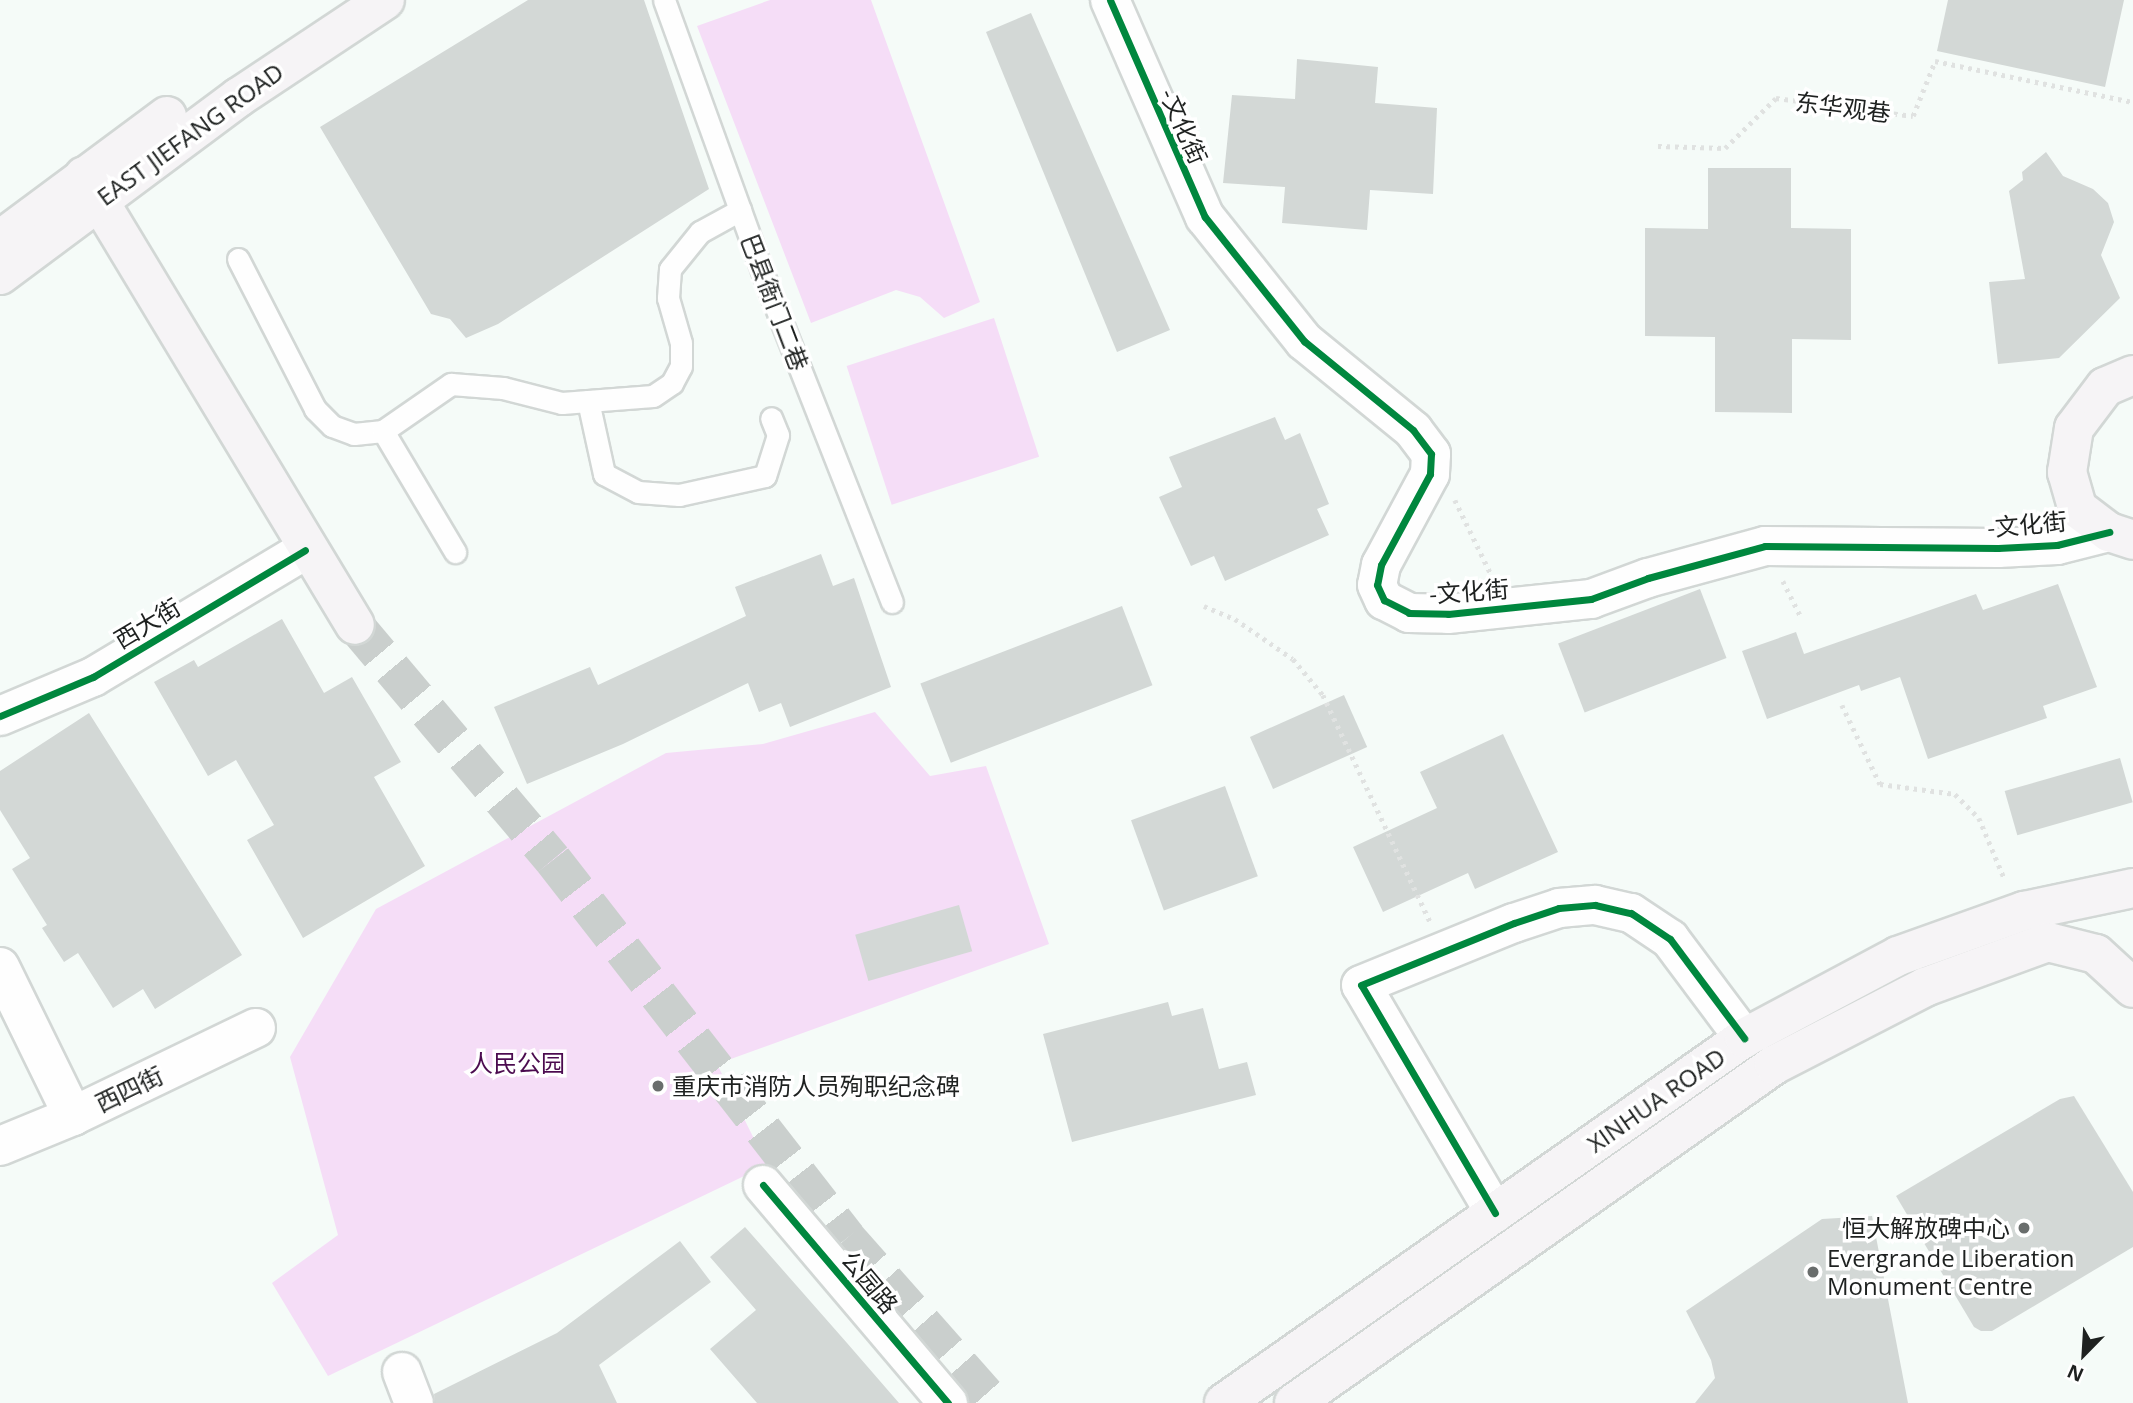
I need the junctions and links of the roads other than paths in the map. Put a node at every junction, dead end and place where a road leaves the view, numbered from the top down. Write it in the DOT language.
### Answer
graph roads {
  1 [pos="340,0"];
  2 [pos="385,0"];
  3 [pos="664,0"];
  4 [pos="1110,0"];
  5 [pos="91,188"];
  6 [pos="740,210"];
  7 [pos="0,240"];
  8 [pos="238,259"];
  9 [pos="0,275"];
  10 [pos="2133,375"];
  11 [pos="588,401"];
  12 [pos="771,418"];
  13 [pos="383,431"];
  14 [pos="2121,536"];
  15 [pos="305,550"];
  16 [pos="455,552"];
  17 [pos="892,602"];
  18 [pos="355,625"];
  19 [pos="0,716"];
  20 [pos="2133,888"];
  21 [pos="0,967"];
  22 [pos="2133,988"];
  23 [pos="256,1028"];
  24 [pos="1744,1038"];
  25 [pos="73,1116"];
  26 [pos="0,1146"];
  27 [pos="763,1185"];
  28 [pos="1494,1213"];
  29 [pos="948,1403"];
  30 [pos="1224,1403"];
  31 [pos="1294,1403"];
  1 -- 5 [label="main road, EAST JIEFANG ROAD"];
  2 -- 5 [label="main road, EAST JIEFANG ROAD"];
  3 -- 6 [label="lane, 巴县衙门二巷"];
  4 -- 14 [label="street, -文化街"];
  5 -- 7 [label="main road, EAST JIEFANG ROAD"];
  5 -- 9 [label="main road, EAST JIEFANG ROAD"];
  5 -- 15 [label="main road"];
  6 -- 11 [label="lane"];
  6 -- 17 [label="lane, 巴县衙门二巷"];
  8 -- 13 [label="lane"];
  10 -- 14 [label="main road"];
  11 -- 12 [label="lane"];
  11 -- 13 [label="lane"];
  13 -- 16 [label="lane"];
  15 -- 18 [label="main road"];
  15 -- 19 [label="street, 西大街"];
  20 -- 24 [label="main road, XINHUA ROAD"];
  21 -- 25 [label="street"];
  22 -- 31 [label="main road, XINHUA ROAD"];
  23 -- 25 [label="street, 西四街"];
  24 -- 28 [label="main road, XINHUA ROAD"];
  24 -- 28 [label="street"];
  25 -- 26 [label="street, 西四街"];
  27 -- 29 [label="street, 公园路"];
  28 -- 30 [label="main road, XINHUA ROAD"];
}
